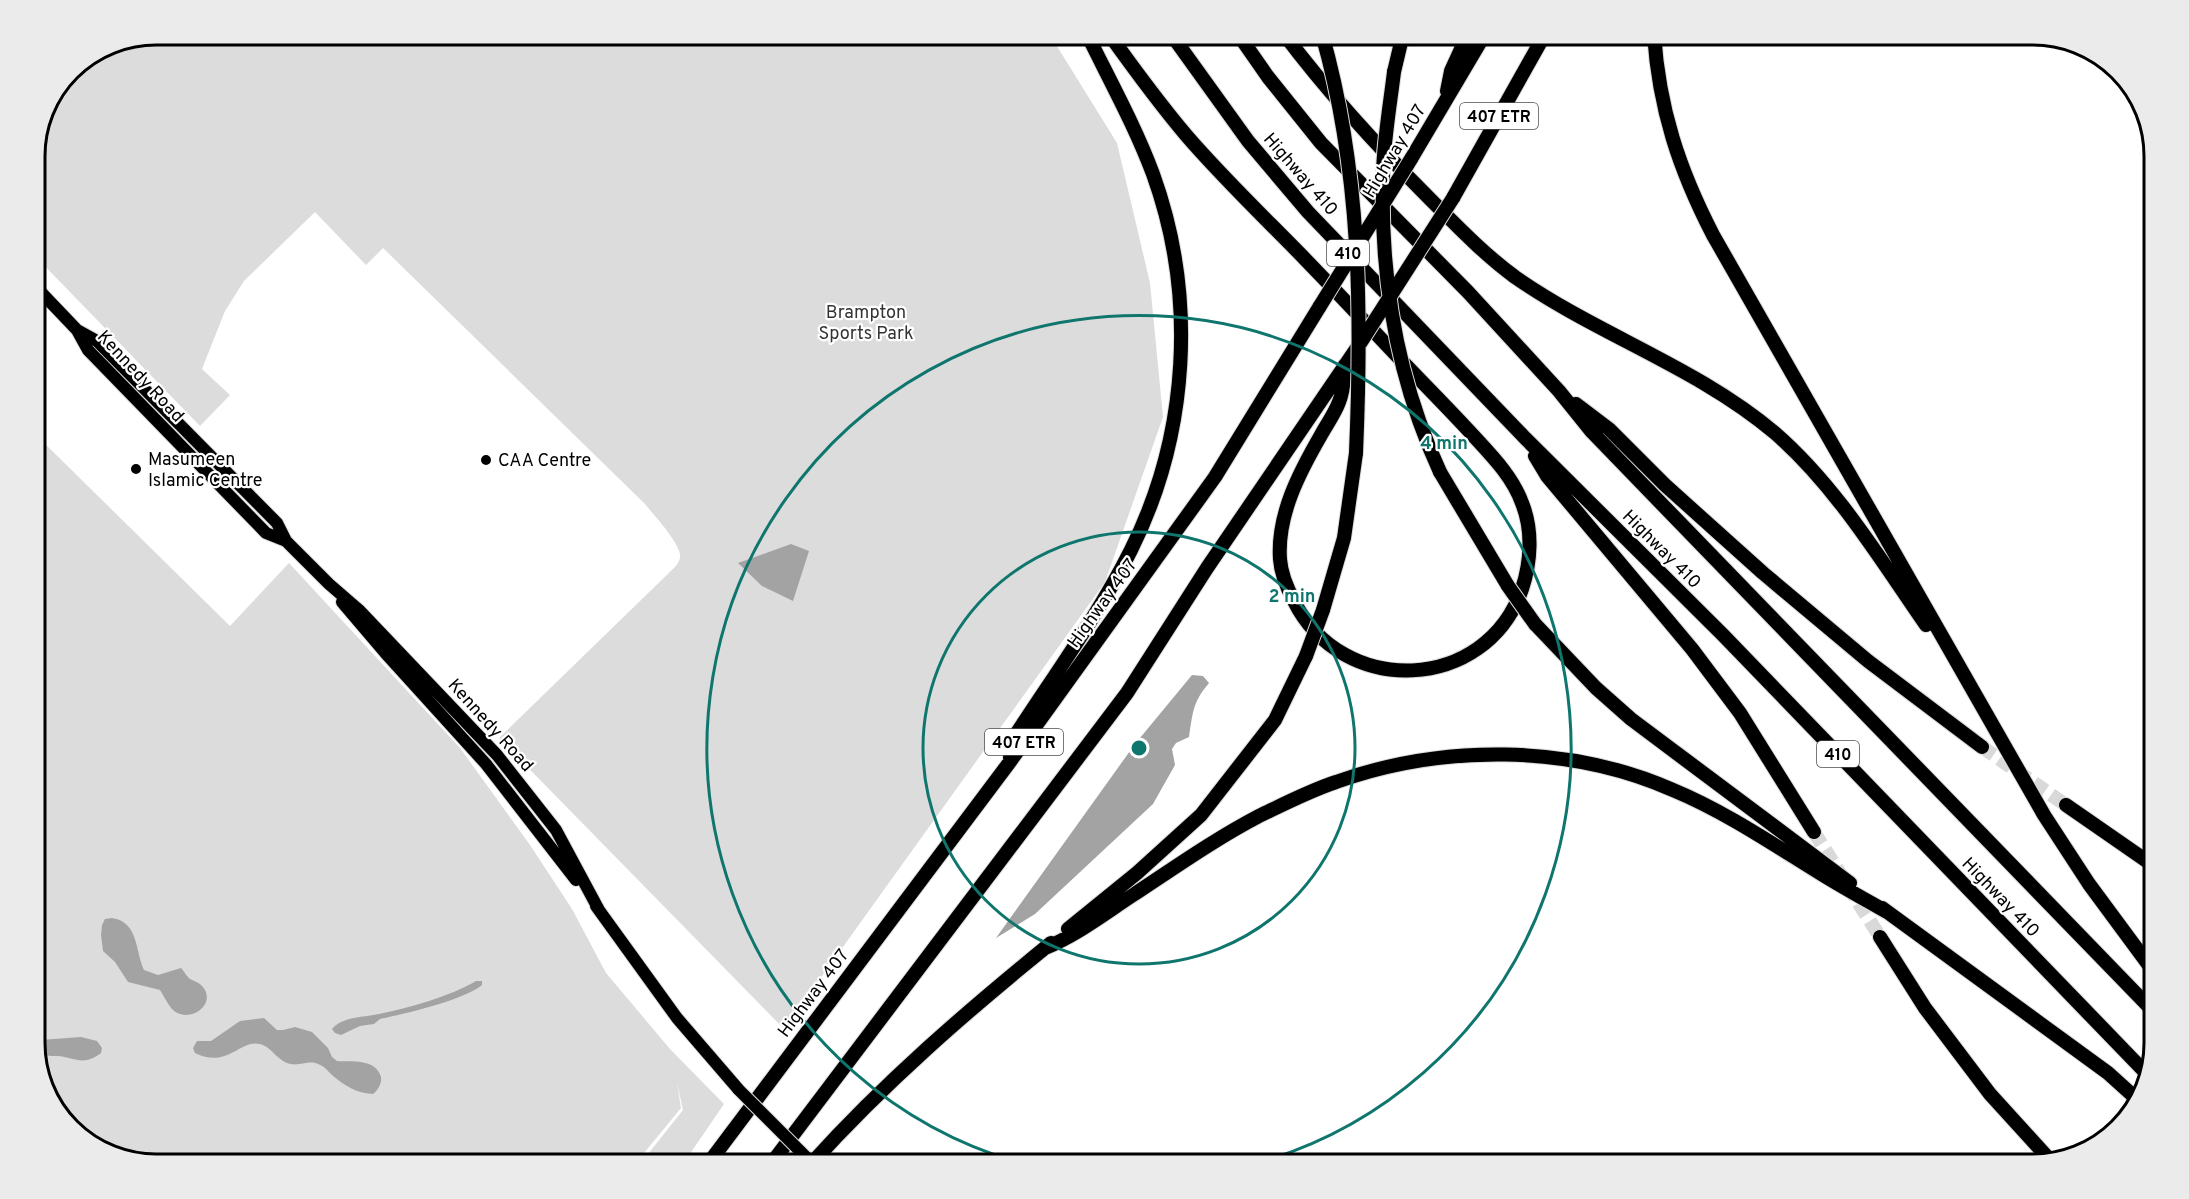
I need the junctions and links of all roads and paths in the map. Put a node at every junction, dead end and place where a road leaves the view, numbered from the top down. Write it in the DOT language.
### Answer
graph roads {
  1 [pos="1092,45"];
  2 [pos="1117,45"];
  3 [pos="1179,45"];
  4 [pos="1246,45"];
  5 [pos="1293,45"];
  6 [pos="1325,45"];
  7 [pos="1400,45"];
  8 [pos="1463,45"];
  9 [pos="1479,45"];
  10 [pos="1539,45"];
  11 [pos="1655,45"];
  12 [pos="1445,102"];
  13 [pos="45,296"];
  14 [pos="1345,365"];
  15 [pos="1559,391"];
  16 [pos="1525,438"];
  17 [pos="1954,658"];
  18 [pos="1982,747"];
  19 [pos="1009,763"];
  20 [pos="2066,805"];
  21 [pos="1814,832"];
  22 [pos="2118,842"];
  23 [pos="2144,859"];
  24 [pos="2144,867"];
  25 [pos="1887,912"];
  26 [pos="1880,937"];
  27 [pos="1045,948"];
  28 [pos="2144,958"];
  29 [pos="2144,1002"];
  30 [pos="2141,1068"];
  31 [pos="2132,1094"];
  32 [pos="2044,1153"];
  33 [pos="716,1154"];
  34 [pos="779,1154"];
  35 [pos="802,1154"];
  36 [pos="821,1154"];
  1 -- 19 [label="highway"];
  2 -- 14 [label="highway"];
  3 -- 16 [label="highway, Highway 410 / 410"];
  4 -- 15 [label="highway, Highway 410 / 410"];
  5 -- 17 [label="highway"];
  6 -- 27 [label="highway, bridge"];
  7 -- 25 [label="highway, bridge"];
  8 -- 12 [label="highway"];
  9 -- 12 [label="highway, Highway 407 / 407 ETR"];
  10 -- 14 [label="highway, 407 ETR, bridge"];
  11 -- 17 [label="highway"];
  12 -- 19 [label="highway, Highway 407 / 407 ETR, bridge"];
  13 -- 35 [label="main road, Kennedy Road, bridge"];
  14 -- 34 [label="highway, 407 ETR"];
  15 -- 18 [label="highway"];
  15 -- 29 [label="highway, Highway 410 / 410"];
  16 -- 21 [label="highway"];
  16 -- 30 [label="highway, Highway 410 / 410"];
  17 -- 28 [label="highway"];
  19 -- 33 [label="highway, Highway 407 / 407 ETR"];
  20 -- 22 [label="highway"];
  22 -- 23 [label="highway"];
  22 -- 24 [label="highway"];
  25 -- 27 [label="highway"];
  25 -- 31 [label="highway"];
  26 -- 32 [label="highway"];
  27 -- 36 [label="highway"];
}
